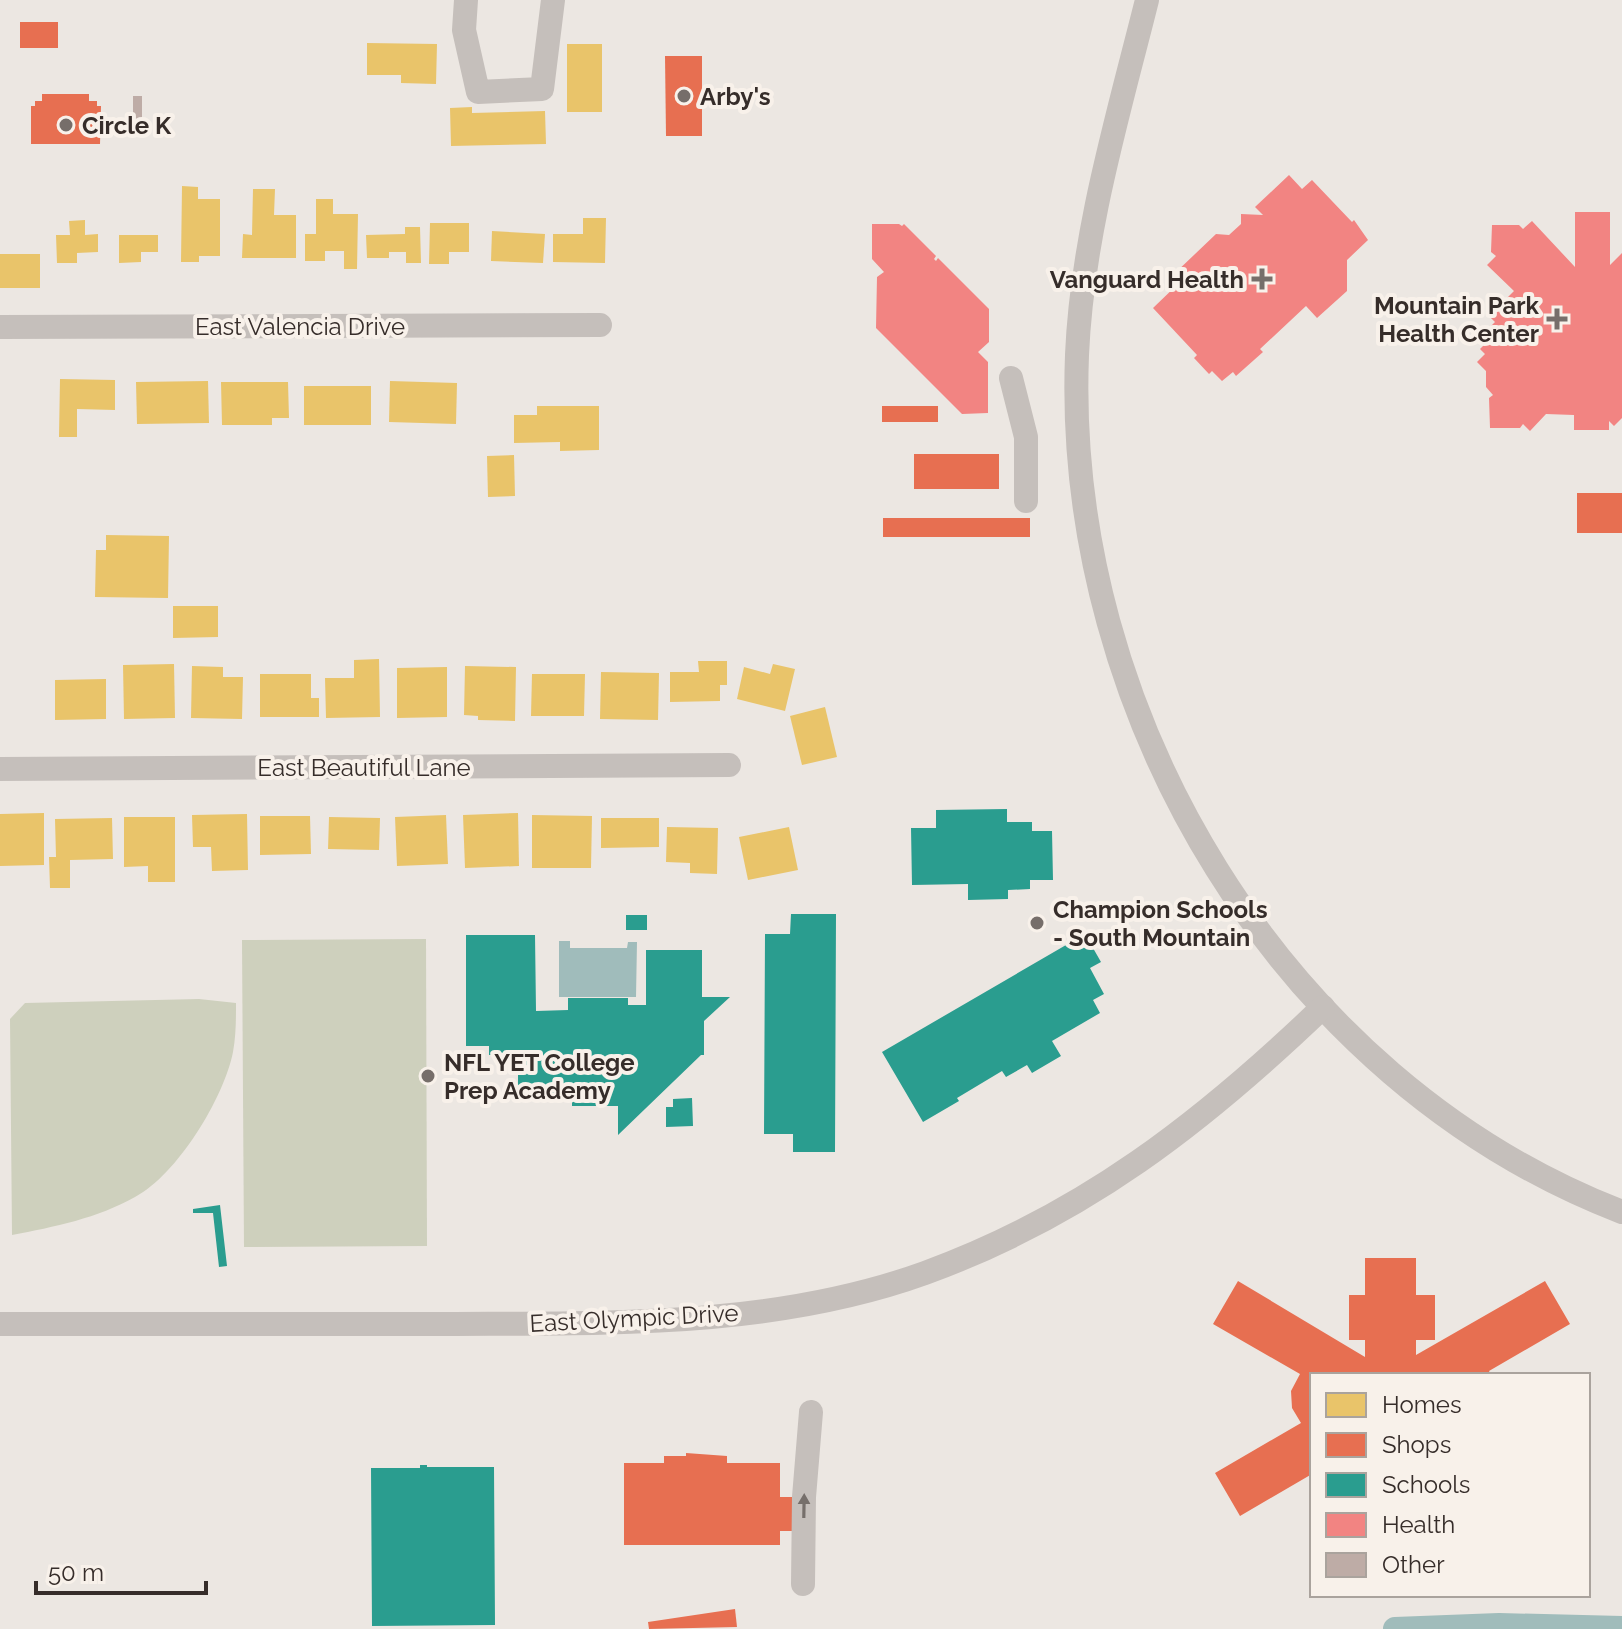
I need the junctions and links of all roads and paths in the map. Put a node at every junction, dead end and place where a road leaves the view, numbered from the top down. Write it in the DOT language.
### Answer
graph roads {
  1 [pos="466,0"];
  2 [pos="553,0"];
  3 [pos="1147,0"];
  4 [pos="600,325"];
  5 [pos="0,327"];
  6 [pos="1011,378"];
  7 [pos="1026,501"];
  8 [pos="729,765"];
  9 [pos="0,769"];
  10 [pos="1323,1007"];
  11 [pos="1622,1212"];
  12 [pos="0,1324"];
  13 [pos="811,1412"];
  14 [pos="803,1584"];
  1 -- 2 [label="street"];
  3 -- 10 [label="street"];
  4 -- 5 [label="street, East Valencia Drive"];
  6 -- 7 [label="street"];
  8 -- 9 [label="street, East Beautiful Lane"];
  10 -- 11 [label="street"];
  10 -- 12 [label="street, East Olympic Drive"];
  14 -- 13 [label="street, one-way"];
}
